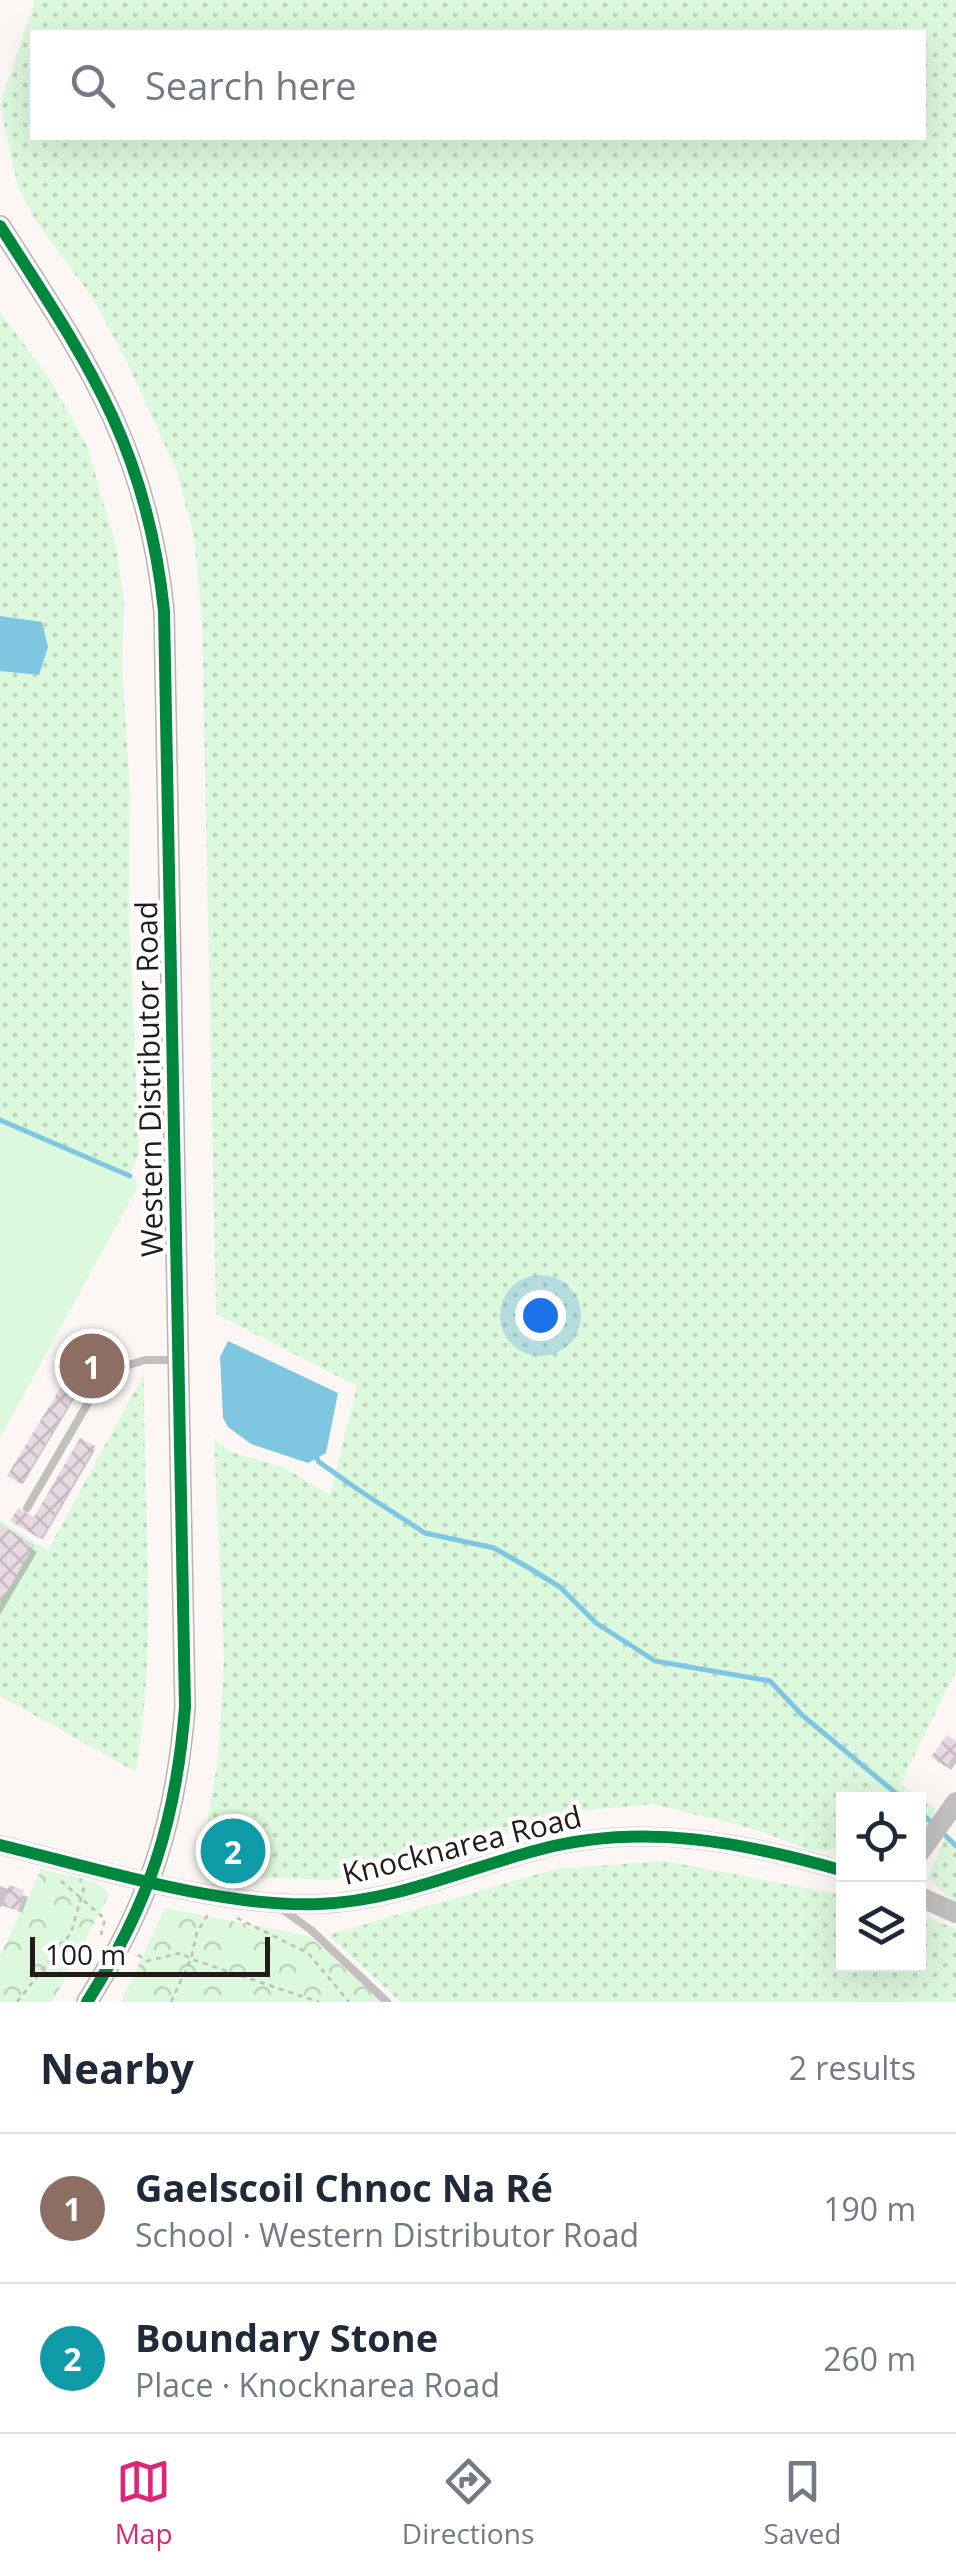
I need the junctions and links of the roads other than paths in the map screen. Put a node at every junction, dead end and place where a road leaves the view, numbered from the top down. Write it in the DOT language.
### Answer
graph roads {
  1 [pos="0,226"];
  2 [pos="0,254"];
  3 [pos="48,300"];
  4 [pos="180,1360"];
  5 [pos="26,1508"];
  6 [pos="956,1802"];
  7 [pos="926,1844"];
  8 [pos="0,1845"];
  9 [pos="836,1869"];
  10 [pos="150,1880"];
  11 [pos="926,1900"];
  12 [pos="272,1903"];
  13 [pos="956,1913"];
  14 [pos="86,2002"];
  15 [pos="388,2002"];
  1 -- 3 [label="main road, Western Distributor Road"];
  2 -- 3 [label="main road, Western Distributor Road"];
  3 -- 4 [label="main road, Western Distributor Road"];
  4 -- 5 [label="lane"];
  4 -- 10 [label="main road, Western Distributor Road"];
  6 -- 7 [label="street"];
  8 -- 10 [label="street, Knocknarea Road"];
  9 -- 12 [label="street, Knocknarea Road"];
  10 -- 12 [label="street, Knocknarea Road"];
  10 -- 14 [label="main road, Western Distributor Road"];
  11 -- 13 [label="street"];
  12 -- 15 [label="lane"];
}
